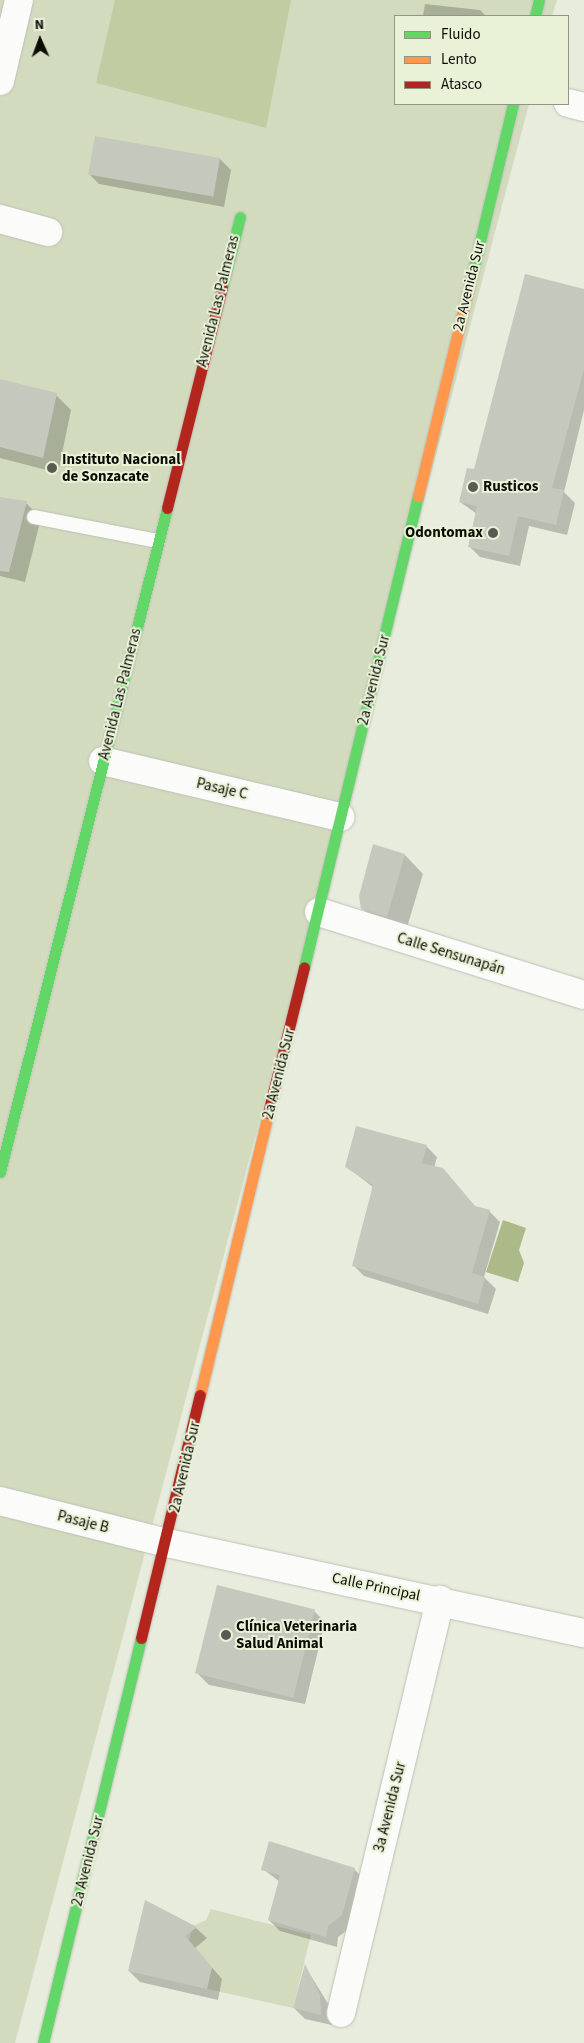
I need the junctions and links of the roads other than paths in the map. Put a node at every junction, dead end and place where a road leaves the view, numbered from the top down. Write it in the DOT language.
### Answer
graph roads {
  1 [pos="19,0"];
  2 [pos="539,0"];
  3 [pos="535,15"];
  4 [pos="0,81"];
  5 [pos="569,103"];
  6 [pos="513,105"];
  7 [pos="584,107"];
  8 [pos="240,216"];
  9 [pos="0,219"];
  10 [pos="48,232"];
  11 [pos="34,517"];
  12 [pos="158,541"];
  13 [pos="103,761"];
  14 [pos="340,818"];
  15 [pos="318,912"];
  16 [pos="584,995"];
  17 [pos="0,1172"];
  18 [pos="0,1501"];
  19 [pos="167,1543"];
  20 [pos="440,1600"];
  21 [pos="584,1633"];
  22 [pos="341,2013"];
  23 [pos="43,2043"];
  1 -- 4 [label="street"];
  2 -- 3 [label="street"];
  5 -- 7 [label="street"];
  6 -- 14 [label="street, 2a Avenida Sur"];
  8 -- 12 [label="street, Avenida Las Palmeras"];
  9 -- 10 [label="street"];
  11 -- 12 [label="lane"];
  12 -- 13 [label="street, Avenida Las Palmeras"];
  13 -- 14 [label="street, Pasaje C"];
  13 -- 17 [label="street, Avenida Las Palmeras"];
  14 -- 15 [label="street, 2a Avenida Sur"];
  15 -- 16 [label="street, Calle Sensunapán"];
  15 -- 19 [label="street, 2a Avenida Sur"];
  18 -- 19 [label="street, Pasaje B"];
  19 -- 20 [label="street, Calle Principal"];
  19 -- 23 [label="street, 2a Avenida Sur"];
  20 -- 21 [label="street, Calle Principal"];
  20 -- 22 [label="street, 3a Avenida Sur"];
}
